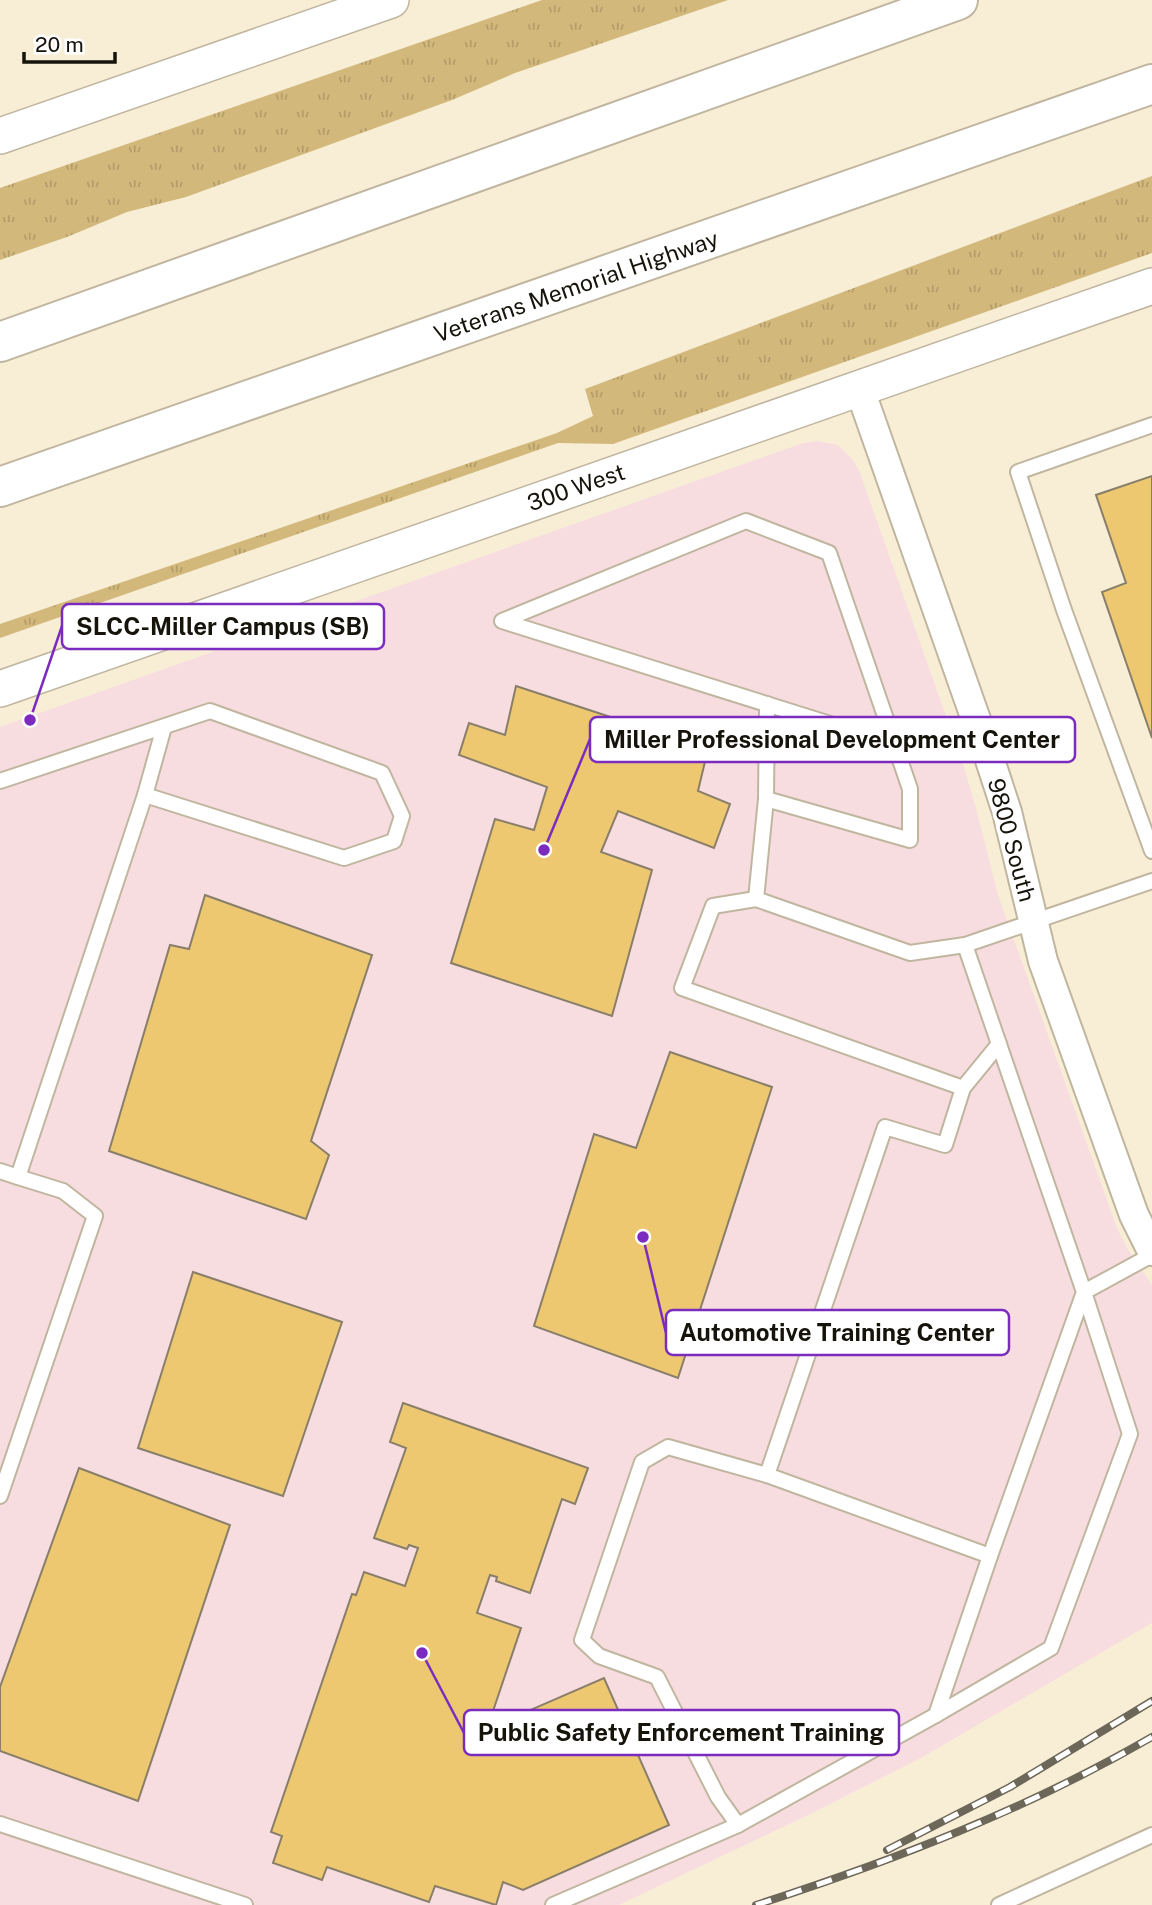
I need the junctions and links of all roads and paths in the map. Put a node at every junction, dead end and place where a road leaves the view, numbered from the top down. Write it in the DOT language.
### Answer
graph roads {
  1 [pos="391,0"];
  2 [pos="958,0"];
  3 [pos="1152,84"];
  4 [pos="0,136"];
  5 [pos="1152,286"];
  6 [pos="0,342"];
  7 [pos="859,387"];
  8 [pos="1152,425"];
  9 [pos="0,487"];
  10 [pos="0,690"];
  11 [pos="767,704"];
  12 [pos="164,727"];
  13 [pos="894,744"];
  14 [pos="0,781"];
  15 [pos="145,795"];
  16 [pos="766,799"];
  17 [pos="1152,851"];
  18 [pos="1152,881"];
  19 [pos="756,899"];
  20 [pos="1034,921"];
  21 [pos="965,945"];
  22 [pos="999,1044"];
  23 [pos="963,1088"];
  24 [pos="0,1171"];
  25 [pos="18,1177"];
  26 [pos="1152,1253"];
  27 [pos="1084,1292"];
  28 [pos="767,1475"];
  29 [pos="0,1496"];
  30 [pos="990,1556"];
  31 [pos="936,1715"];
  32 [pos="0,1824"];
  33 [pos="738,1825"];
  34 [pos="1152,1835"];
  35 [pos="245,1905"];
  36 [pos="553,1905"];
  37 [pos="999,1905"];
  1 -- 4 [label="street"];
  2 -- 6 [label="highway"];
  3 -- 9 [label="highway, Veterans Memorial Highway"];
  5 -- 7 [label="street, 300 West"];
  7 -- 10 [label="street, 300 West"];
  7 -- 20 [label="street, 9800 South"];
  8 -- 17 [label="lane"];
  11 -- 13 [label="lane"];
  11 -- 13 [label="lane"];
  11 -- 16 [label="lane"];
  12 -- 14 [label="lane"];
  12 -- 15 [label="lane"];
  12 -- 15 [label="lane"];
  13 -- 16 [label="lane"];
  15 -- 25 [label="lane"];
  16 -- 19 [label="lane"];
  18 -- 20 [label="lane"];
  19 -- 21 [label="lane"];
  19 -- 23 [label="lane"];
  20 -- 21 [label="lane"];
  20 -- 26 [label="street, 9800 South"];
  21 -- 22 [label="lane"];
  22 -- 23 [label="lane"];
  22 -- 27 [label="lane"];
  23 -- 28 [label="lane"];
  24 -- 25 [label="lane"];
  25 -- 29 [label="lane"];
  26 -- 27 [label="lane"];
  27 -- 30 [label="lane"];
  27 -- 31 [label="lane"];
  28 -- 30 [label="lane"];
  28 -- 33 [label="lane"];
  30 -- 31 [label="lane"];
  31 -- 33 [label="lane"];
  32 -- 35 [label="lane"];
  33 -- 36 [label="lane"];
  34 -- 37 [label="lane"];
}
